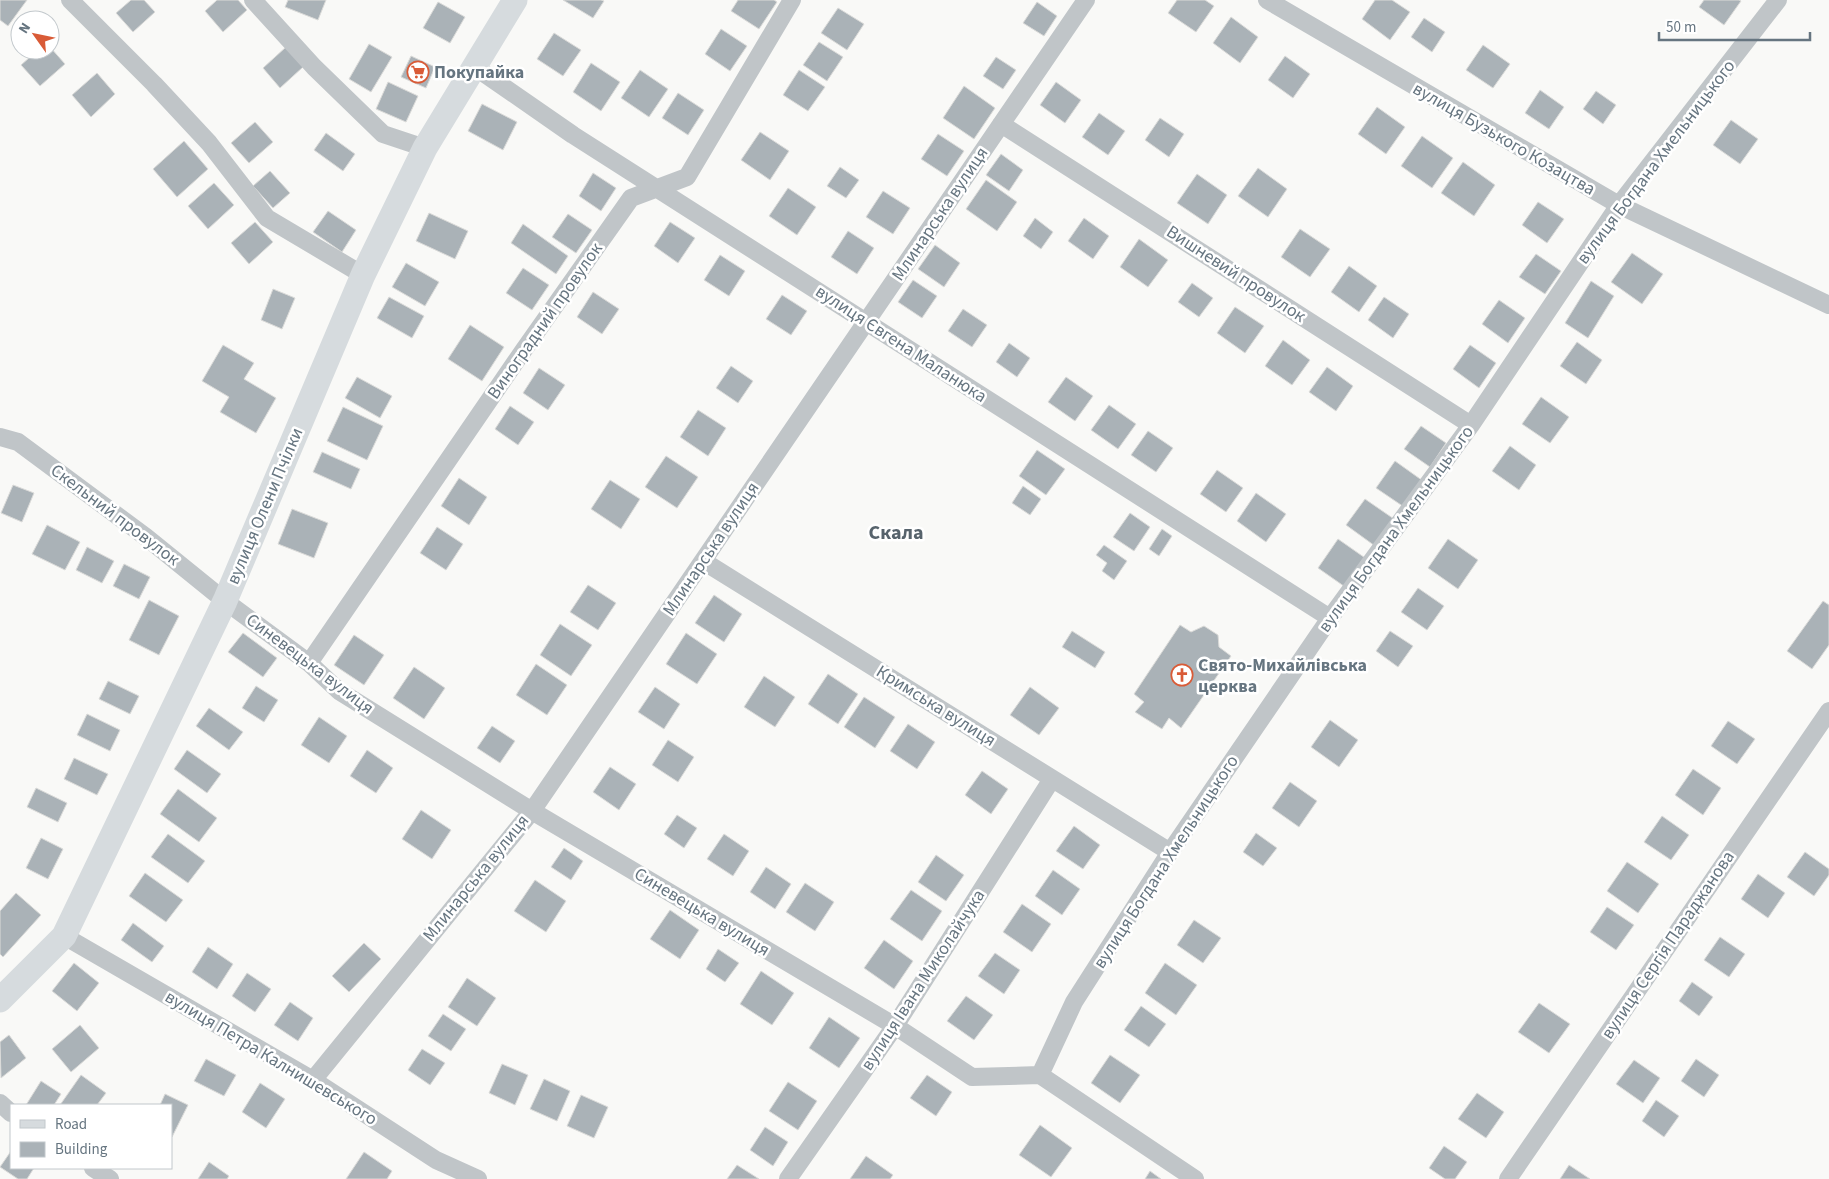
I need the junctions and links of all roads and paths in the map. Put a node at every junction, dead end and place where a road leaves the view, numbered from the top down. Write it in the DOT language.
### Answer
graph roads {
  1 [pos="70,0"];
  2 [pos="254,0"];
  3 [pos="515,0"];
  4 [pos="792,0"];
  5 [pos="1086,0"];
  6 [pos="1267,0"];
  7 [pos="1778,0"];
  8 [pos="475,67"];
  9 [pos="1001,124"];
  10 [pos="425,148"];
  11 [pos="657,188"];
  12 [pos="1619,205"];
  13 [pos="363,275"];
  14 [pos="1829,305"];
  15 [pos="866,322"];
  16 [pos="1471,425"];
  17 [pos="0,438"];
  18 [pos="703,561"];
  19 [pos="225,601"];
  20 [pos="1330,618"];
  21 [pos="308,663"];
  22 [pos="1829,711"];
  23 [pos="1052,779"];
  24 [pos="532,810"];
  25 [pos="1170,852"];
  26 [pos="64,936"];
  27 [pos="0,1000"];
  28 [pos="895,1026"];
  29 [pos="1040,1075"];
  30 [pos="313,1080"];
  31 [pos="0,1103"];
  32 [pos="10,1112"];
  33 [pos="94,1169"];
  34 [pos="110,1179"];
  35 [pos="478,1179"];
  36 [pos="788,1179"];
  37 [pos="1195,1179"];
  38 [pos="1508,1179"];
  1 -- 13 [label="street"];
  2 -- 10 [label="street"];
  3 -- 8 [label="street, вулиця Олени Пчілки"];
  4 -- 11 [label="street, Виноградний провулок"];
  5 -- 9 [label="street, Млинарська вулиця"];
  6 -- 12 [label="street, вулиця Бузького Козацтва"];
  7 -- 12 [label="street, вулиця Богдана Хмельницького"];
  8 -- 10 [label="street, вулиця Олени Пчілки"];
  8 -- 11 [label="street, вулиця Євгена Маланюка"];
  9 -- 15 [label="street, Млинарська вулиця"];
  9 -- 16 [label="street, Вишневий провулок"];
  10 -- 13 [label="street, вулиця Олени Пчілки"];
  11 -- 15 [label="street, вулиця Євгена Маланюка"];
  11 -- 21 [label="street, Виноградний провулок"];
  12 -- 14 [label="street, вулиця Бузького Козацтва"];
  12 -- 16 [label="street, вулиця Богдана Хмельницького"];
  13 -- 19 [label="street, вулиця Олени Пчілки"];
  15 -- 18 [label="street, Млинарська вулиця"];
  15 -- 20 [label="street, вулиця Євгена Маланюка"];
  16 -- 20 [label="street, вулиця Богдана Хмельницького"];
  17 -- 19 [label="street, Скельний провулок"];
  18 -- 23 [label="street, Кримська вулиця"];
  18 -- 24 [label="street, Млинарська вулиця"];
  19 -- 21 [label="street, Синевецька вулиця"];
  19 -- 26 [label="street, вулиця Олени Пчілки"];
  20 -- 25 [label="street, вулиця Богдана Хмельницького"];
  21 -- 24 [label="street, Синевецька вулиця"];
  22 -- 38 [label="street, вулиця Сергія Параджанова"];
  23 -- 25 [label="street, Кримська вулиця"];
  23 -- 28 [label="street, вулиця Івана Миколайчука"];
  24 -- 28 [label="street, Синевецька вулиця"];
  24 -- 30 [label="street, Млинарська вулиця"];
  25 -- 29 [label="street, вулиця Богдана Хмельницького"];
  26 -- 27 [label="street, вулиця Олени Пчілки"];
  26 -- 30 [label="street, вулиця Петра Калнишевського"];
  28 -- 29 [label="street, Синевецька вулиця"];
  28 -- 36 [label="street, вулиця Івана Миколайчука"];
  29 -- 37 [label="street"];
  30 -- 35 [label="street, вулиця Петра Калнишевського"];
  31 -- 32 [label="street"];
  33 -- 34 [label="street"];
}
